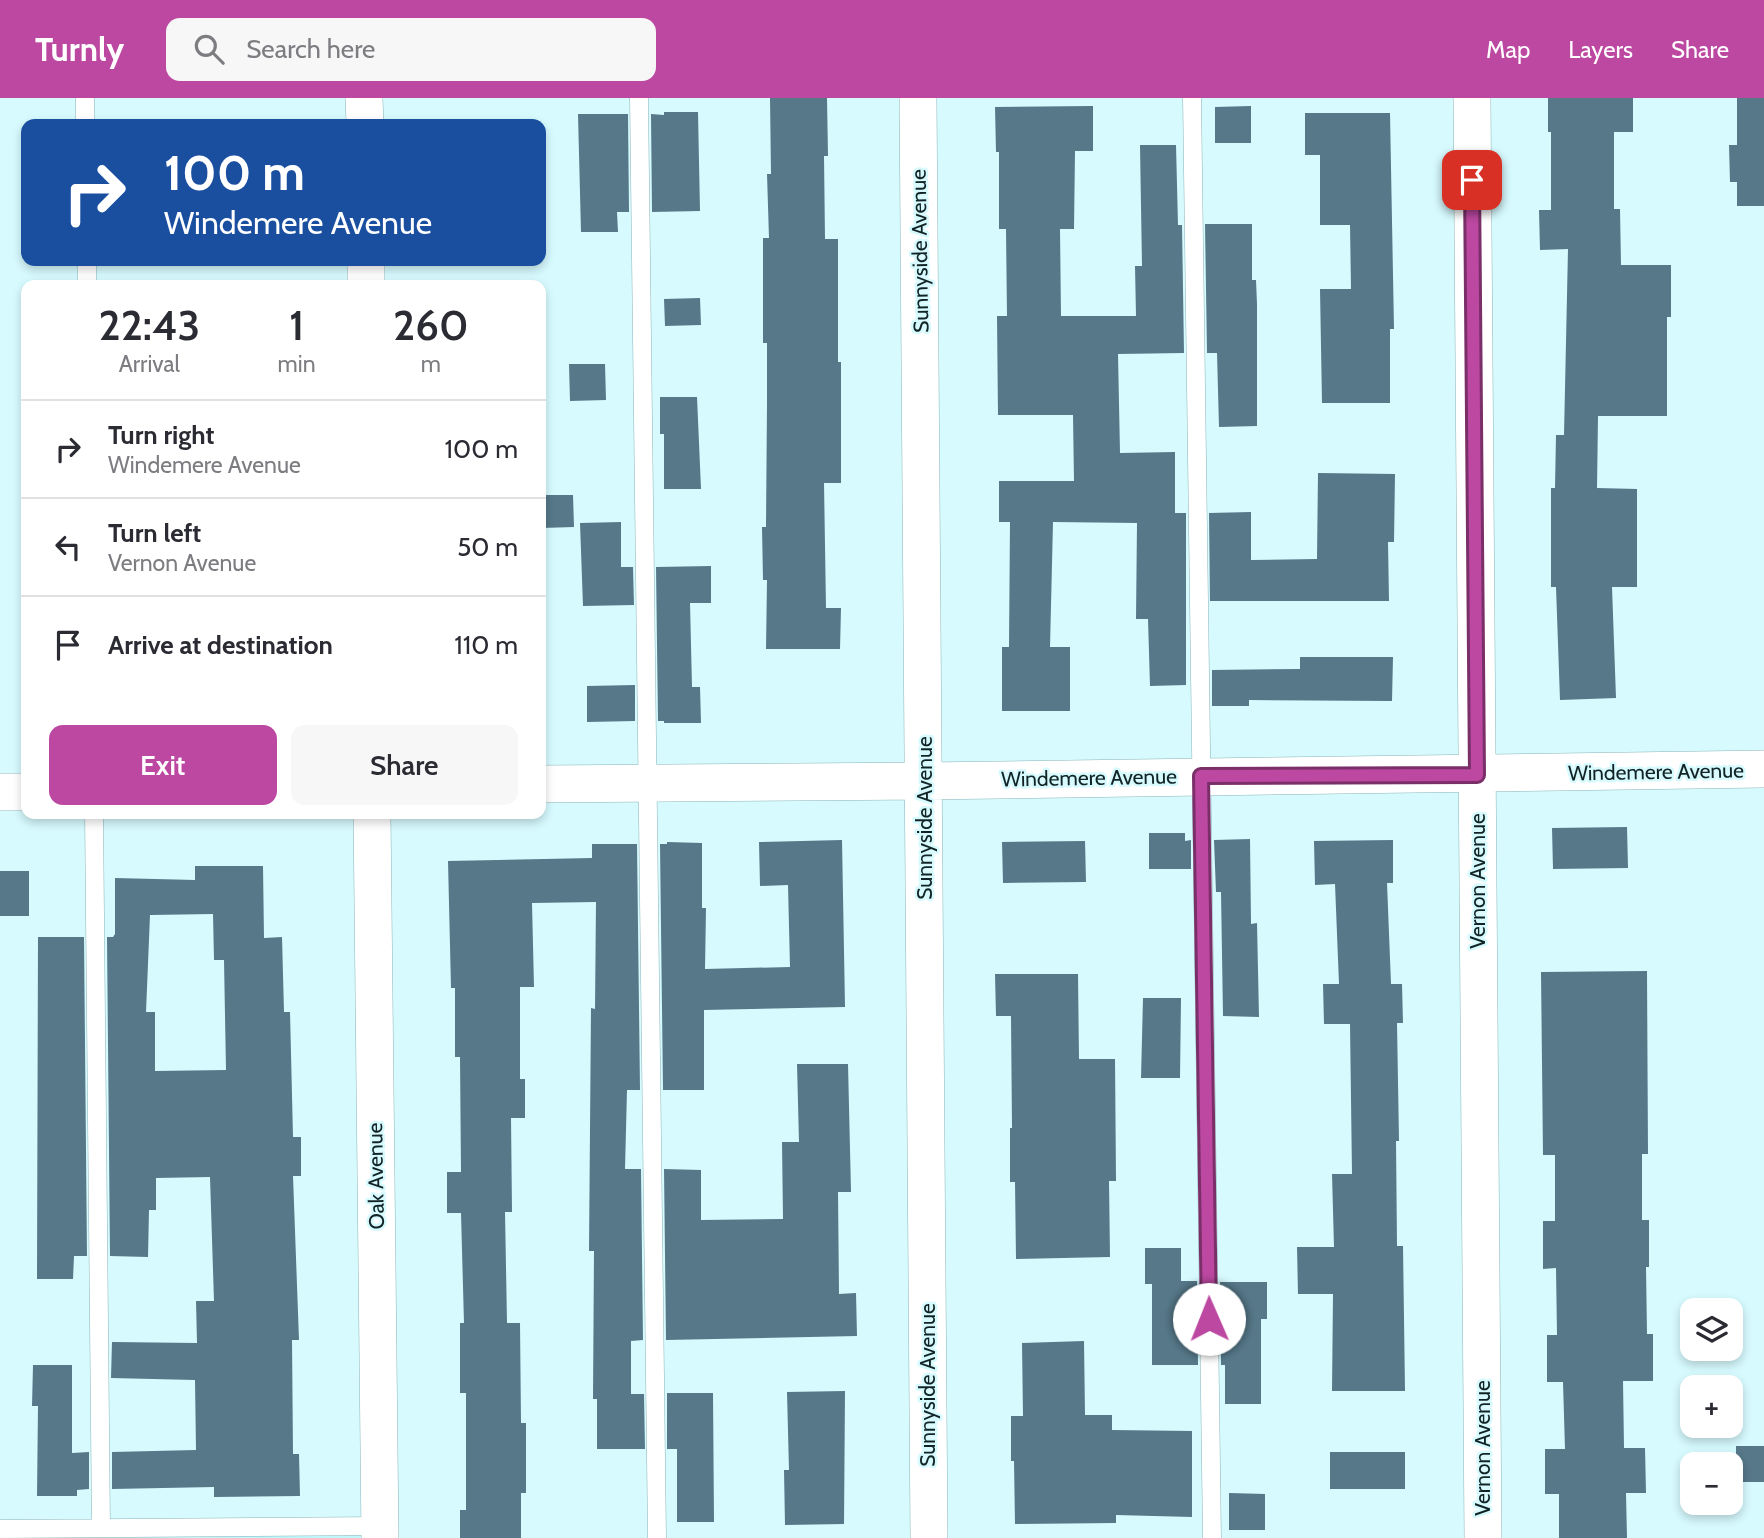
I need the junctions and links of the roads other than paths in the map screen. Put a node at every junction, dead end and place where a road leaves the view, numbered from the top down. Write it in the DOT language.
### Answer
graph roads {
  1 [pos="85,98"];
  2 [pos="364,98"];
  3 [pos="639,98"];
  4 [pos="918,98"];
  5 [pos="1192,98"];
  6 [pos="1472,98"];
  7 [pos="85,119"];
  8 [pos="365,119"];
  9 [pos="1764,769"];
  10 [pos="1477,775"];
  11 [pos="1201,776"];
  12 [pos="925,781"];
  13 [pos="646,782"];
  14 [pos="546,784"];
  15 [pos="0,792"];
  16 [pos="21,792"];
  17 [pos="94,819"];
  18 [pos="372,819"];
  19 [pos="101,1528"];
  20 [pos="0,1529"];
  21 [pos="380,1532"];
  22 [pos="657,1538"];
  23 [pos="929,1538"];
  24 [pos="1212,1538"];
  25 [pos="1483,1538"];
  1 -- 7 [label="lane"];
  2 -- 8 [label="street"];
  3 -- 13 [label="lane"];
  4 -- 12 [label="street, Sunnyside Avenue"];
  5 -- 11 [label="lane"];
  6 -- 10 [label="street, Vernon Avenue"];
  9 -- 10 [label="street, Windemere Avenue"];
  10 -- 11 [label="street, Windemere Avenue"];
  10 -- 25 [label="street, Vernon Avenue"];
  11 -- 12 [label="street, Windemere Avenue"];
  11 -- 24 [label="lane"];
  12 -- 13 [label="street, Windemere Avenue"];
  12 -- 23 [label="street, Sunnyside Avenue"];
  13 -- 14 [label="street, Windemere Avenue"];
  13 -- 22 [label="lane"];
  15 -- 16 [label="street"];
  17 -- 19 [label="lane"];
  18 -- 21 [label="street, Oak Avenue"];
  19 -- 20 [label="lane"];
  19 -- 21 [label="lane"];
}
